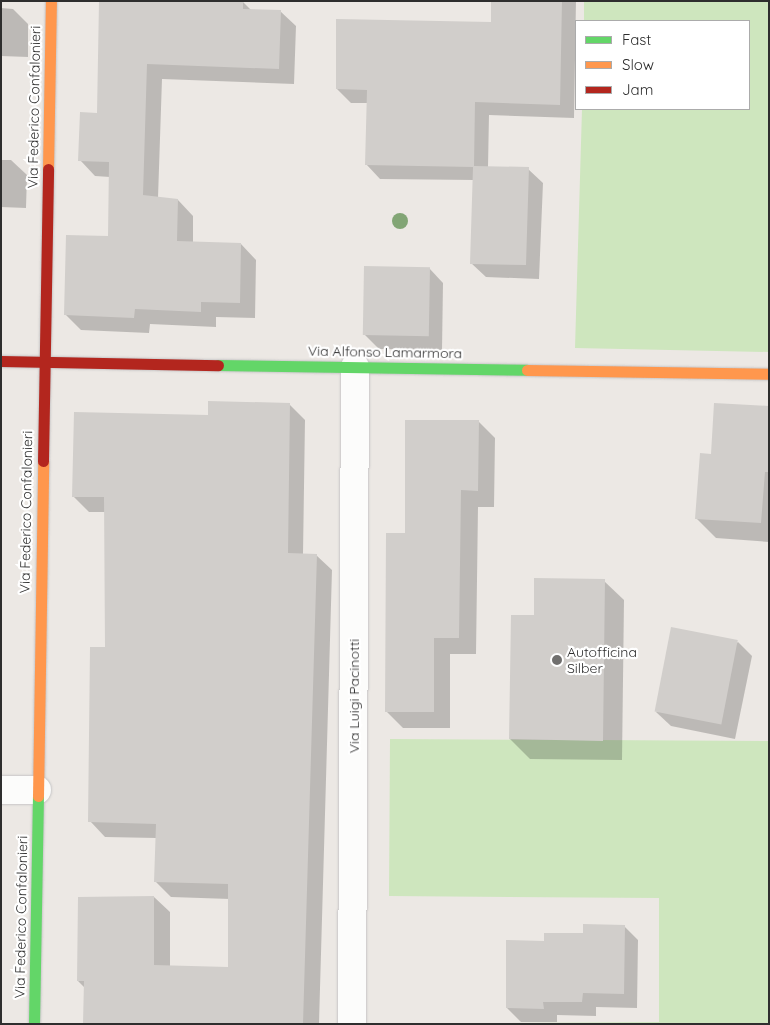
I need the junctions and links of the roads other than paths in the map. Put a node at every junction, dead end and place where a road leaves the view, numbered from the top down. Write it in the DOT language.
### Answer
graph roads {
  1 [pos="51,1"];
  2 [pos="1,362"];
  3 [pos="43,362"];
  4 [pos="355,367"];
  5 [pos="769,374"];
  6 [pos="1,790"];
  7 [pos="37,790"];
  8 [pos="34,1024"];
  9 [pos="352,1024"];
  1 -- 3 [label="street, Via Federico Confalonieri"];
  2 -- 3 [label="street, Via Alfonso Lamarmora"];
  3 -- 4 [label="street, Via Alfonso Lamarmora"];
  3 -- 7 [label="street, Via Federico Confalonieri"];
  4 -- 5 [label="street, Via Alfonso Lamarmora"];
  4 -- 9 [label="street, Via Luigi Pacinotti"];
  6 -- 7 [label="street"];
  7 -- 8 [label="street, Via Federico Confalonieri"];
}
